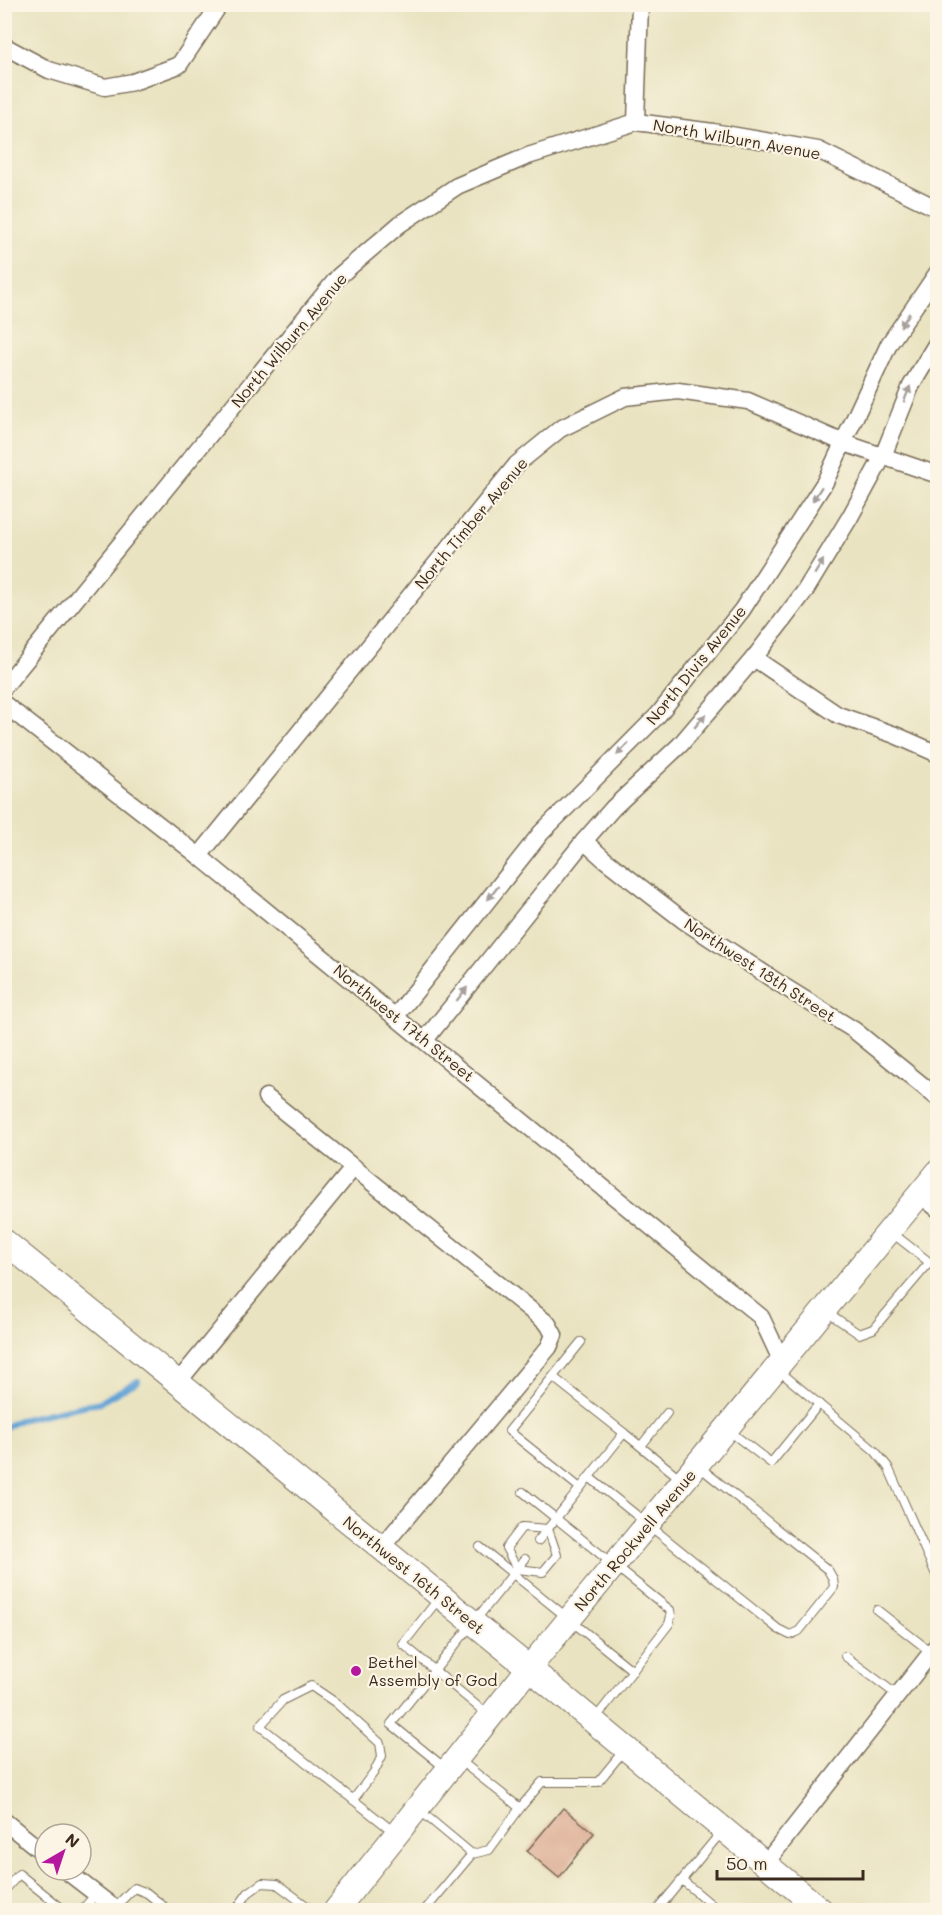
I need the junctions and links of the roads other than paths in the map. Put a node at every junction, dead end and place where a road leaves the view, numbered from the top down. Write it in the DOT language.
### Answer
graph roads {
  1 [pos="220,4"];
  2 [pos="640,4"];
  3 [pos="4,46"];
  4 [pos="636,122"];
  5 [pos="938,209"];
  6 [pos="938,272"];
  7 [pos="938,340"];
  8 [pos="844,443"];
  9 [pos="883,456"];
  10 [pos="938,475"];
  11 [pos="754,658"];
  12 [pos="4,687"];
  13 [pos="4,704"];
  14 [pos="938,754"];
  15 [pos="584,841"];
  16 [pos="199,856"];
  17 [pos="396,1016"];
  18 [pos="425,1040"];
  19 [pos="266,1097"];
  20 [pos="938,1098"];
  21 [pos="354,1167"];
  22 [pos="938,1172"];
  23 [pos="919,1194"];
  24 [pos="938,1209"];
  25 [pos="889,1230"];
  26 [pos="4,1241"];
  27 [pos="929,1263"];
  28 [pos="938,1269"];
  29 [pos="824,1310"];
  30 [pos="580,1342"];
  31 [pos="780,1365"];
  32 [pos="553,1377"];
  33 [pos="178,1382"];
  34 [pos="819,1404"];
  35 [pos="667,1413"];
  36 [pos="727,1429"];
  37 [pos="624,1433"];
  38 [pos="641,1446"];
  39 [pos="691,1473"];
  40 [pos="589,1477"];
  41 [pos="580,1488"];
  42 [pos="523,1492"];
  43 [pos="556,1518"];
  44 [pos="649,1524"];
  45 [pos="548,1529"];
  46 [pos="538,1541"];
  47 [pos="480,1547"];
  48 [pos="381,1548"];
  49 [pos="525,1559"];
  50 [pos="615,1564"];
  51 [pos="515,1572"];
  52 [pos="938,1579"];
  53 [pos="440,1596"];
  54 [pos="877,1610"];
  55 [pos="569,1620"];
  56 [pos="473,1623"];
  57 [pos="934,1648"];
  58 [pos="845,1656"];
  59 [pos="529,1668"];
  60 [pos="435,1671"];
  61 [pos="633,1671"];
  62 [pos="897,1695"];
  63 [pos="490,1717"];
  64 [pos="593,1721"];
  65 [pos="626,1749"];
  66 [pos="453,1764"];
  67 [pos="353,1800"];
  68 [pos="417,1808"];
  69 [pos="520,1808"];
  70 [pos="4,1821"];
  71 [pos="723,1830"];
  72 [pos="396,1834"];
  73 [pos="33,1844"];
  74 [pos="472,1854"];
  75 [pos="765,1864"];
  76 [pos="682,1880"];
  77 [pos="80,1882"];
  78 [pos="4,1892"];
  79 [pos="96,1894"];
  80 [pos="115,1909"];
  81 [pos="818,1910"];
  82 [pos="64,1911"];
  83 [pos="82,1911"];
  84 [pos="168,1911"];
  85 [pos="236,1911"];
  86 [pos="312,1911"];
  87 [pos="336,1911"];
  88 [pos="425,1911"];
  89 [pos="657,1911"];
  90 [pos="718,1911"];
  1 -- 3 [label="street"];
  2 -- 4 [label="street"];
  4 -- 5 [label="street, North Wilburn Avenue"];
  4 -- 12 [label="street, North Wilburn Avenue"];
  6 -- 8 [label="street, North Divis Avenue, one-way"];
  9 -- 7 [label="street, one-way"];
  8 -- 9 [label="street, North Timber Avenue"];
  8 -- 16 [label="street, North Timber Avenue"];
  8 -- 17 [label="street, North Divis Avenue, one-way"];
  9 -- 10 [label="street, North Timber Avenue"];
  11 -- 9 [label="street, one-way"];
  11 -- 14 [label="street"];
  15 -- 11 [label="street, one-way"];
  13 -- 16 [label="street, Northwest 17th Street"];
  18 -- 15 [label="street, one-way"];
  15 -- 20 [label="street, Northwest 18th Street"];
  16 -- 17 [label="street, Northwest 17th Street"];
  17 -- 18 [label="street, Northwest 17th Street"];
  18 -- 31 [label="street, Northwest 17th Street"];
  19 -- 21 [label="street"];
  21 -- 33 [label="street"];
  21 -- 48 [label="street"];
  22 -- 23 [label="street, North Rockwell Avenue"];
  23 -- 24 [label="street"];
  23 -- 25 [label="street, North Rockwell Avenue"];
  25 -- 27 [label="lane"];
  25 -- 29 [label="street, North Rockwell Avenue"];
  26 -- 33 [label="street, Northwest 16th Street"];
  27 -- 28 [label="lane"];
  27 -- 29 [label="lane"];
  29 -- 31 [label="street, North Rockwell Avenue"];
  30 -- 32 [label="lane"];
  31 -- 34 [label="lane"];
  31 -- 36 [label="street, North Rockwell Avenue"];
  32 -- 37 [label="lane"];
  32 -- 41 [label="lane"];
  33 -- 48 [label="street, Northwest 16th Street"];
  34 -- 36 [label="lane"];
  34 -- 52 [label="lane"];
  35 -- 38 [label="lane"];
  36 -- 39 [label="street, North Rockwell Avenue"];
  37 -- 38 [label="lane"];
  37 -- 40 [label="lane"];
  38 -- 39 [label="lane"];
  39 -- 44 [label="street, North Rockwell Avenue"];
  39 -- 44 [label="lane"];
  40 -- 41 [label="lane"];
  40 -- 44 [label="lane"];
  41 -- 43 [label="lane"];
  42 -- 43 [label="lane"];
  43 -- 45 [label="lane"];
  43 -- 50 [label="lane"];
  44 -- 50 [label="street, North Rockwell Avenue"];
  45 -- 46 [label="lane"];
  45 -- 51 [label="lane"];
  45 -- 51 [label="lane"];
  47 -- 51 [label="lane"];
  48 -- 53 [label="street, Northwest 16th Street"];
  49 -- 51 [label="lane"];
  50 -- 55 [label="street, North Rockwell Avenue"];
  50 -- 61 [label="lane"];
  51 -- 55 [label="lane"];
  51 -- 56 [label="lane"];
  53 -- 56 [label="street, Northwest 16th Street"];
  53 -- 60 [label="lane"];
  54 -- 57 [label="lane"];
  55 -- 59 [label="street, North Rockwell Avenue"];
  55 -- 61 [label="lane"];
  56 -- 59 [label="street, Northwest 16th Street"];
  56 -- 60 [label="lane"];
  57 -- 62 [label="street"];
  58 -- 62 [label="lane"];
  59 -- 63 [label="street, North Rockwell Avenue"];
  59 -- 64 [label="street, Northwest 16th Street"];
  60 -- 63 [label="lane"];
  60 -- 66 [label="lane"];
  61 -- 64 [label="lane"];
  62 -- 75 [label="street"];
  63 -- 66 [label="street, North Rockwell Avenue"];
  64 -- 65 [label="street, Northwest 16th Street"];
  65 -- 69 [label="lane"];
  65 -- 71 [label="street, Northwest 16th Street"];
  66 -- 68 [label="street, North Rockwell Avenue"];
  66 -- 69 [label="lane"];
  67 -- 67 [label="lane"];
  67 -- 72 [label="lane"];
  68 -- 72 [label="street, North Rockwell Avenue"];
  68 -- 74 [label="lane"];
  69 -- 74 [label="lane"];
  70 -- 73 [label="street"];
  71 -- 75 [label="street, Northwest 16th Street"];
  71 -- 76 [label="lane"];
  72 -- 87 [label="street, North Rockwell Avenue"];
  74 -- 88 [label="lane"];
  75 -- 81 [label="street, Northwest 16th Street"];
  76 -- 89 [label="lane"];
  76 -- 90 [label="lane"];
  77 -- 79 [label="street"];
  78 -- 82 [label="lane"];
  79 -- 80 [label="street"];
  79 -- 83 [label="lane"];
  80 -- 84 [label="lane"];
  85 -- 86 [label="lane"];
}
